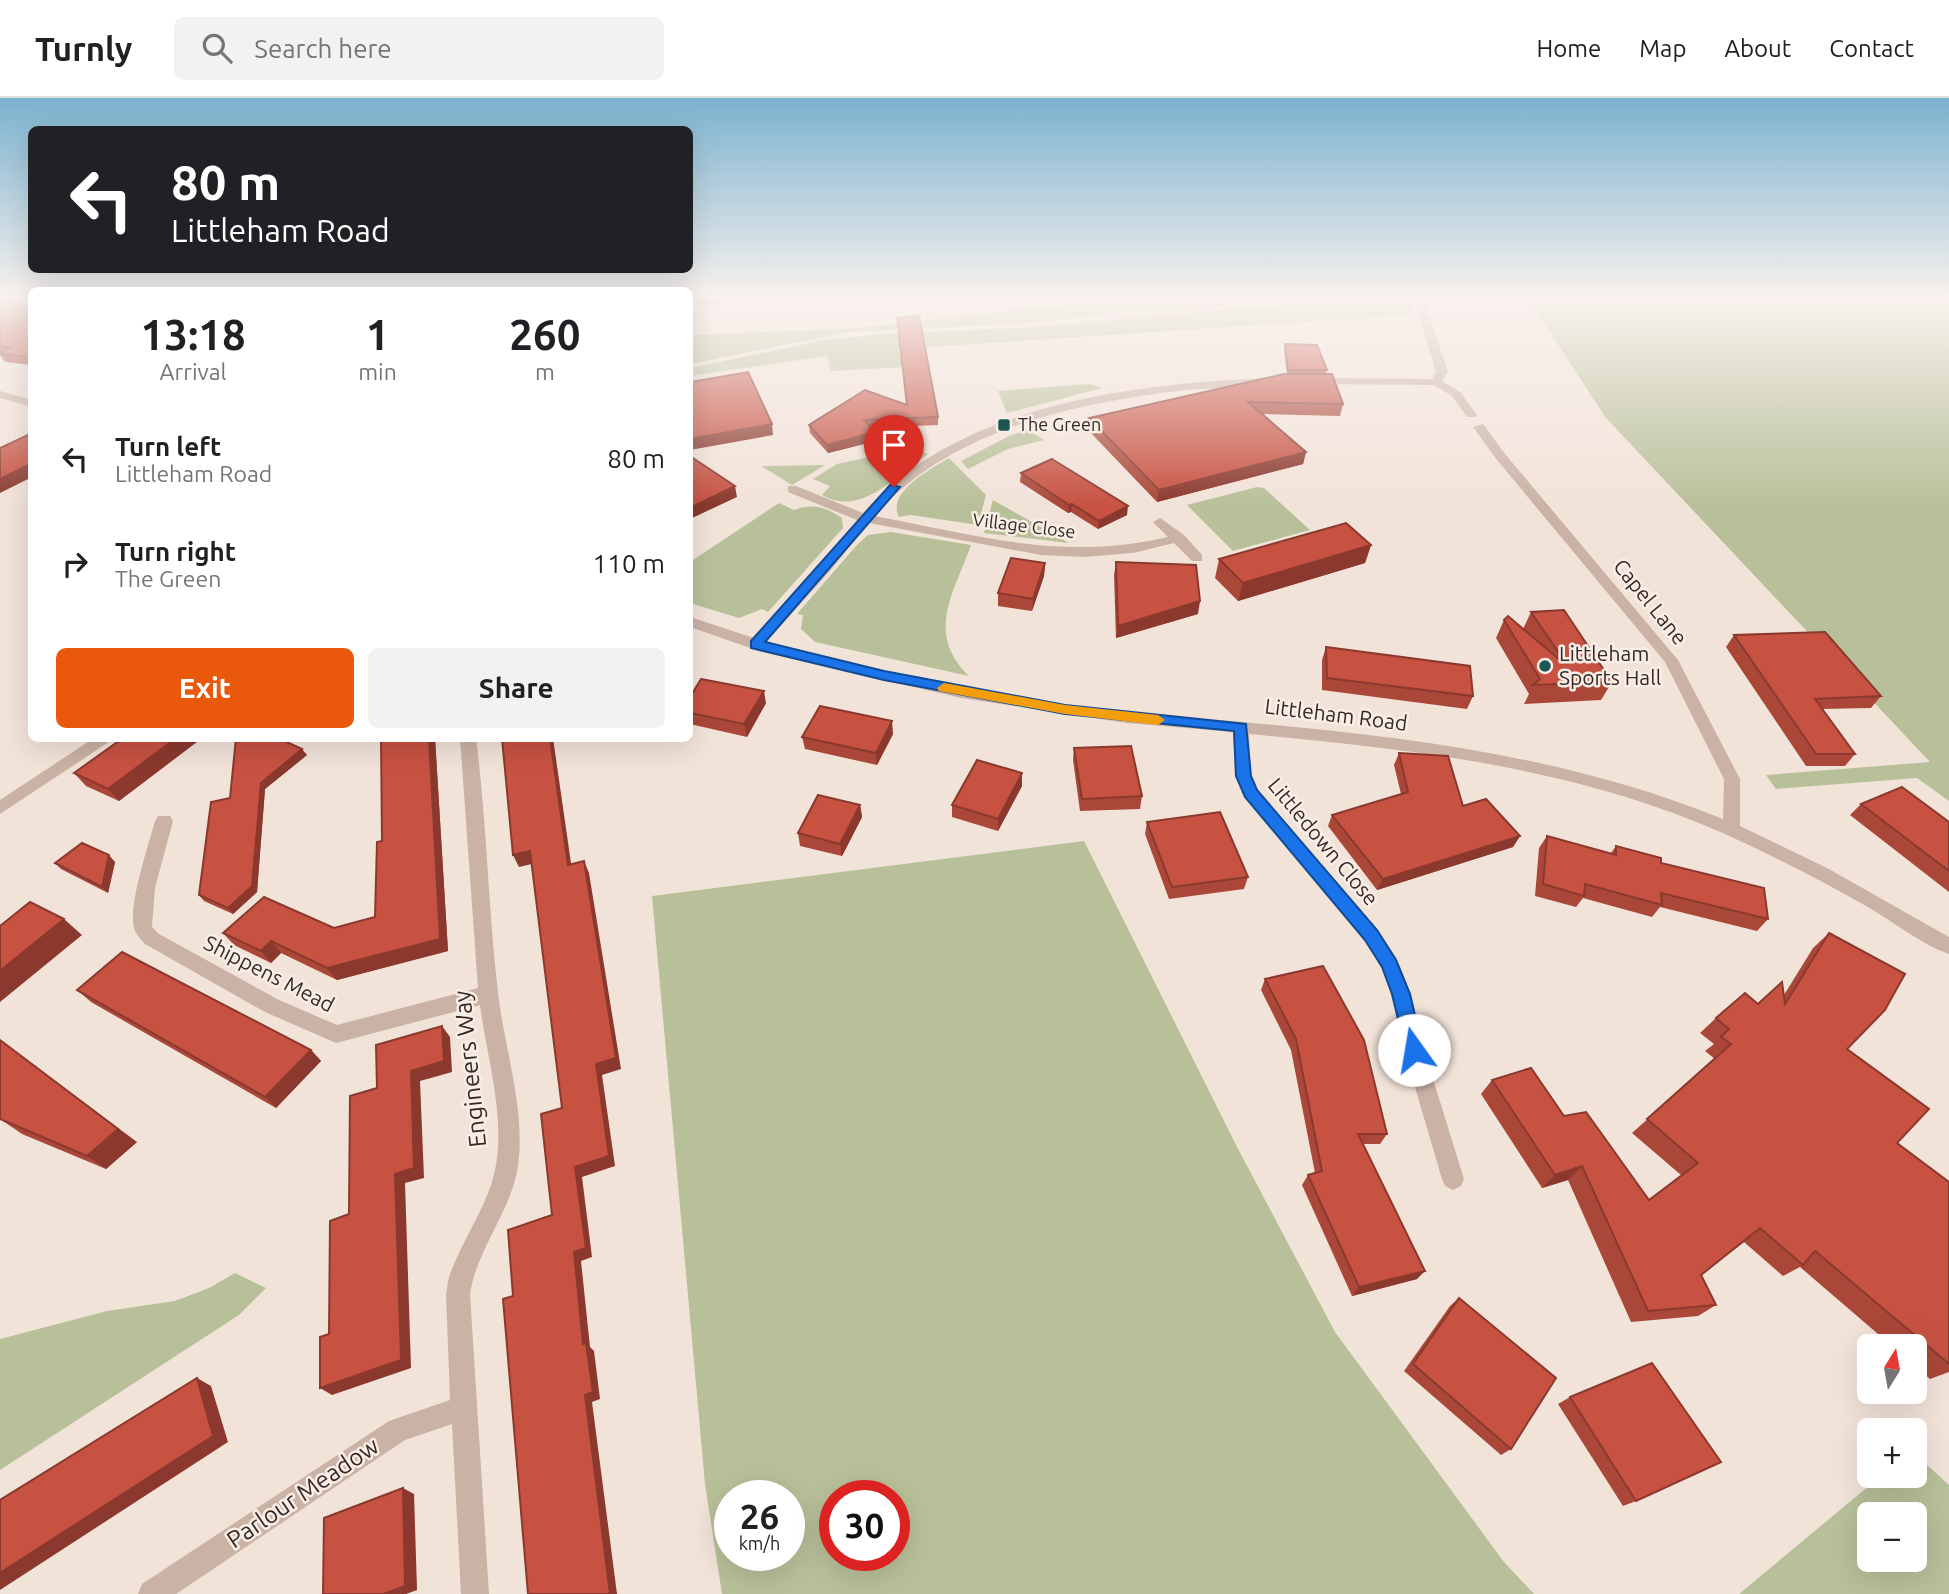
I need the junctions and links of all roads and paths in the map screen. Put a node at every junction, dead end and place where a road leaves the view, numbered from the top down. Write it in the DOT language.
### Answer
graph roads {
  1 [pos="1440,367"];
  2 [pos="1285,381"];
  3 [pos="1299,381"];
  4 [pos="1436,382"];
  5 [pos="0,394"];
  6 [pos="28,403"];
  7 [pos="792,489"];
  8 [pos="865,518"];
  9 [pos="1160,522"];
  10 [pos="1179,538"];
  11 [pos="1198,558"];
  12 [pos="693,623"];
  13 [pos="755,645"];
  14 [pos="1241,727"];
  15 [pos="101,742"];
  16 [pos="468,742"];
  17 [pos="0,808"];
  18 [pos="164,821"];
  19 [pos="1731,830"];
  20 [pos="1949,946"];
  21 [pos="488,993"];
  22 [pos="1453,1179"];
  23 [pos="463,1408"];
  24 [pos="152,1594"];
  25 [pos="475,1594"];
  1 -- 4 [label="street"];
  2 -- 8 [label="street"];
  3 -- 4 [label="street"];
  4 -- 19 [label="street, Capel Lane"];
  5 -- 6 [label="street"];
  7 -- 8 [label="street, Village Close"];
  8 -- 10 [label="street, Village Close"];
  8 -- 13 [label="street"];
  9 -- 10 [label="street"];
  10 -- 11 [label="street"];
  12 -- 13 [label="street, Littleham Road"];
  13 -- 14 [label="street, Littleham Road"];
  14 -- 19 [label="street, Littleham Road"];
  14 -- 22 [label="street, Littledown Close"];
  15 -- 17 [label="street"];
  16 -- 21 [label="street, Engineers Way"];
  18 -- 21 [label="street, Shippens Mead"];
  19 -- 20 [label="street, Littleham Road"];
  21 -- 23 [label="street, Engineers Way"];
  23 -- 24 [label="street, Parlour Meadow"];
  23 -- 25 [label="street, Engineers Way"];
}
